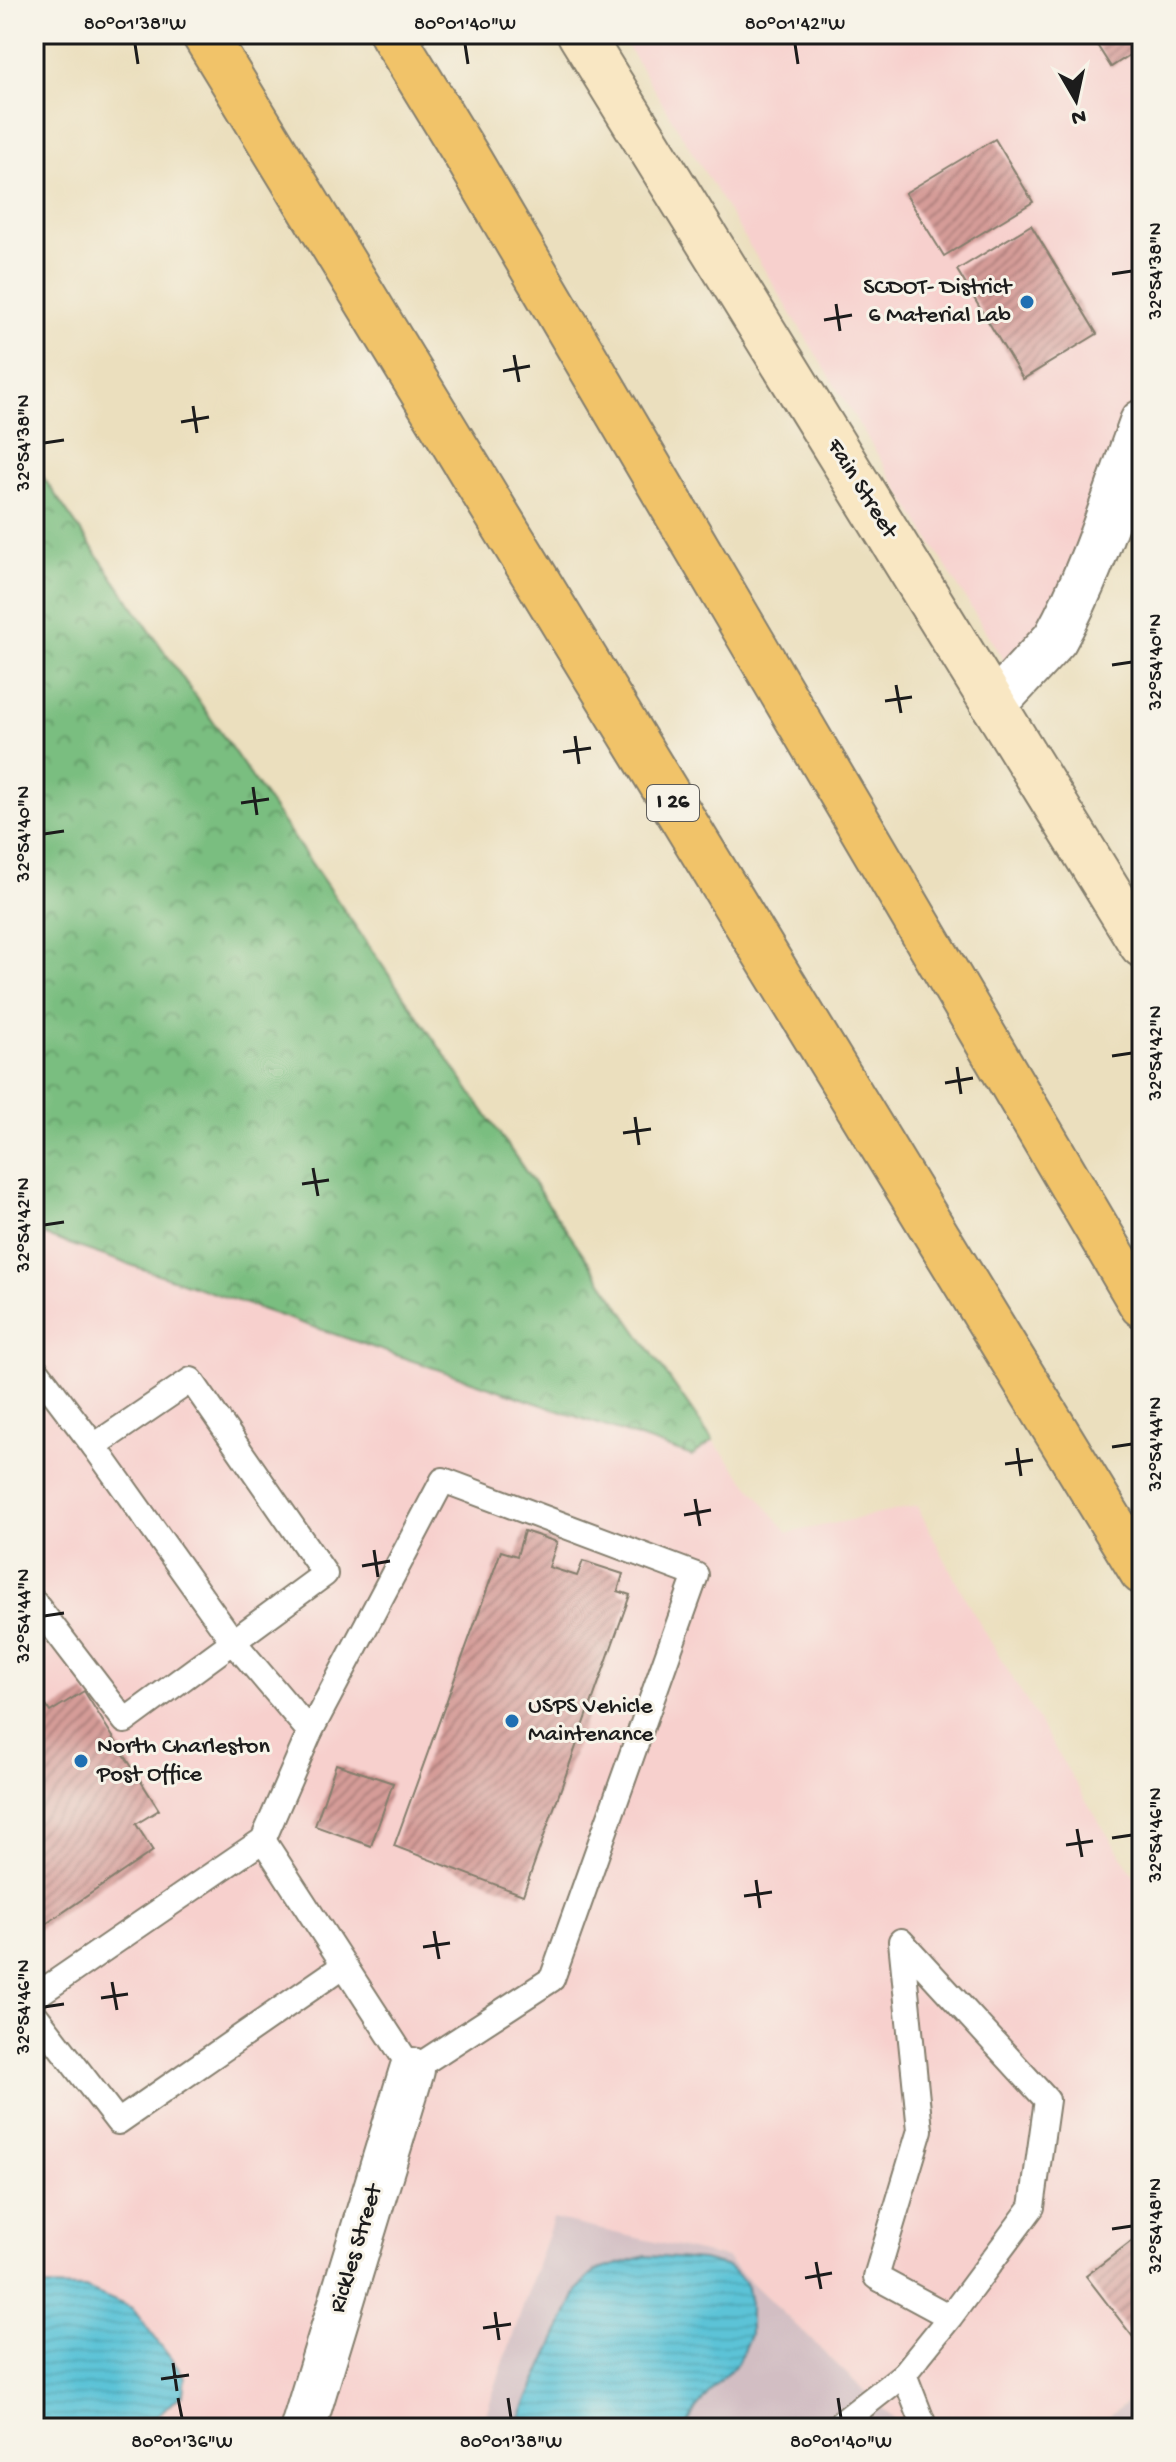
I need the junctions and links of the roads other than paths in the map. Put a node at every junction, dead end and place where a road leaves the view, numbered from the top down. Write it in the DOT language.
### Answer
graph roads {
  1 [pos="204,34"];
  2 [pos="392,34"];
  3 [pos="580,34"];
  4 [pos="1142,422"];
  5 [pos="994,705"];
  6 [pos="1142,945"];
  7 [pos="1142,1305"];
  8 [pos="34,1367"];
  9 [pos="94,1446"];
  10 [pos="1142,1572"];
  11 [pos="34,1602"];
  12 [pos="232,1640"];
  13 [pos="310,1732"];
  14 [pos="263,1840"];
  15 [pos="343,1966"];
  16 [pos="34,1997"];
  17 [pos="34,2013"];
  18 [pos="412,2070"];
  19 [pos="950,2317"];
  20 [pos="904,2374"];
  21 [pos="303,2428"];
  22 [pos="835,2428"];
  23 [pos="925,2428"];
  1 -- 10 [label="highway, I 26"];
  2 -- 7 [label="highway"];
  3 -- 5 [label="street, Fain Street"];
  4 -- 5 [label="street"];
  5 -- 6 [label="street, Fain Street"];
  8 -- 9 [label="lane"];
  9 -- 12 [label="lane"];
  9 -- 12 [label="lane"];
  11 -- 12 [label="lane"];
  12 -- 13 [label="lane"];
  13 -- 14 [label="lane"];
  13 -- 18 [label="lane"];
  14 -- 15 [label="lane"];
  14 -- 16 [label="lane"];
  15 -- 17 [label="lane"];
  15 -- 18 [label="lane"];
  18 -- 21 [label="street, Rickles Street"];
  19 -- 19 [label="lane"];
  19 -- 20 [label="lane"];
  20 -- 22 [label="lane"];
  20 -- 23 [label="lane"];
}
